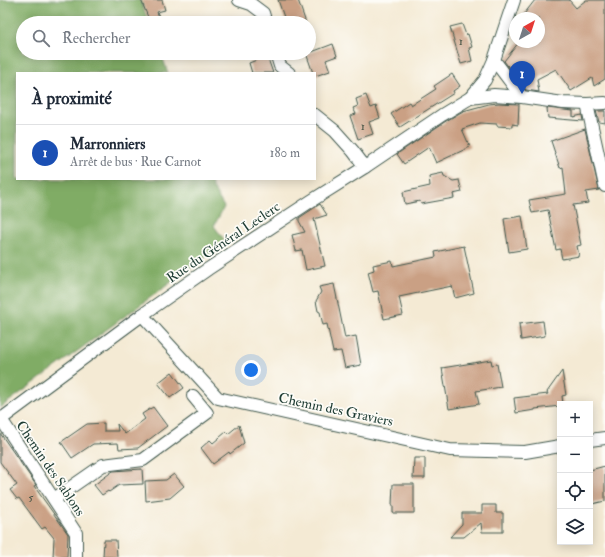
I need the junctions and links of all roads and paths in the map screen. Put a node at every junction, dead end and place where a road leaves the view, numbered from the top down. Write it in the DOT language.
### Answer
graph roads {
  1 [pos="239,0"];
  2 [pos="514,0"];
  3 [pos="264,16"];
  4 [pos="278,60"];
  5 [pos="494,60"];
  6 [pos="288,72"];
  7 [pos="522,97"];
  8 [pos="470,98"];
  9 [pos="605,103"];
  10 [pos="587,104"];
  11 [pos="316,116"];
  12 [pos="365,167"];
  13 [pos="605,186"];
  14 [pos="142,315"];
  15 [pos="193,396"];
  16 [pos="0,420"];
  17 [pos="605,438"];
  18 [pos="593,440"];
  19 [pos="557,447"];
  20 [pos="54,499"];
  21 [pos="76,557"];
  1 -- 3 [label="street"];
  2 -- 5 [label="street"];
  4 -- 6 [label="street"];
  5 -- 7 [label="street"];
  5 -- 8 [label="street"];
  7 -- 8 [label="street"];
  7 -- 10 [label="street"];
  8 -- 12 [label="street, Rue du Général Leclerc"];
  9 -- 10 [label="street"];
  10 -- 13 [label="street"];
  11 -- 12 [label="street"];
  12 -- 14 [label="street, Rue du Général Leclerc"];
  14 -- 16 [label="street, Rue du Général Leclerc"];
  14 -- 19 [label="street, Chemin des Graviers"];
  15 -- 20 [label="street"];
  16 -- 20 [label="street, Chemin des Sablons"];
  17 -- 18 [label="street"];
  20 -- 21 [label="street, Chemin des Sablons"];
}
